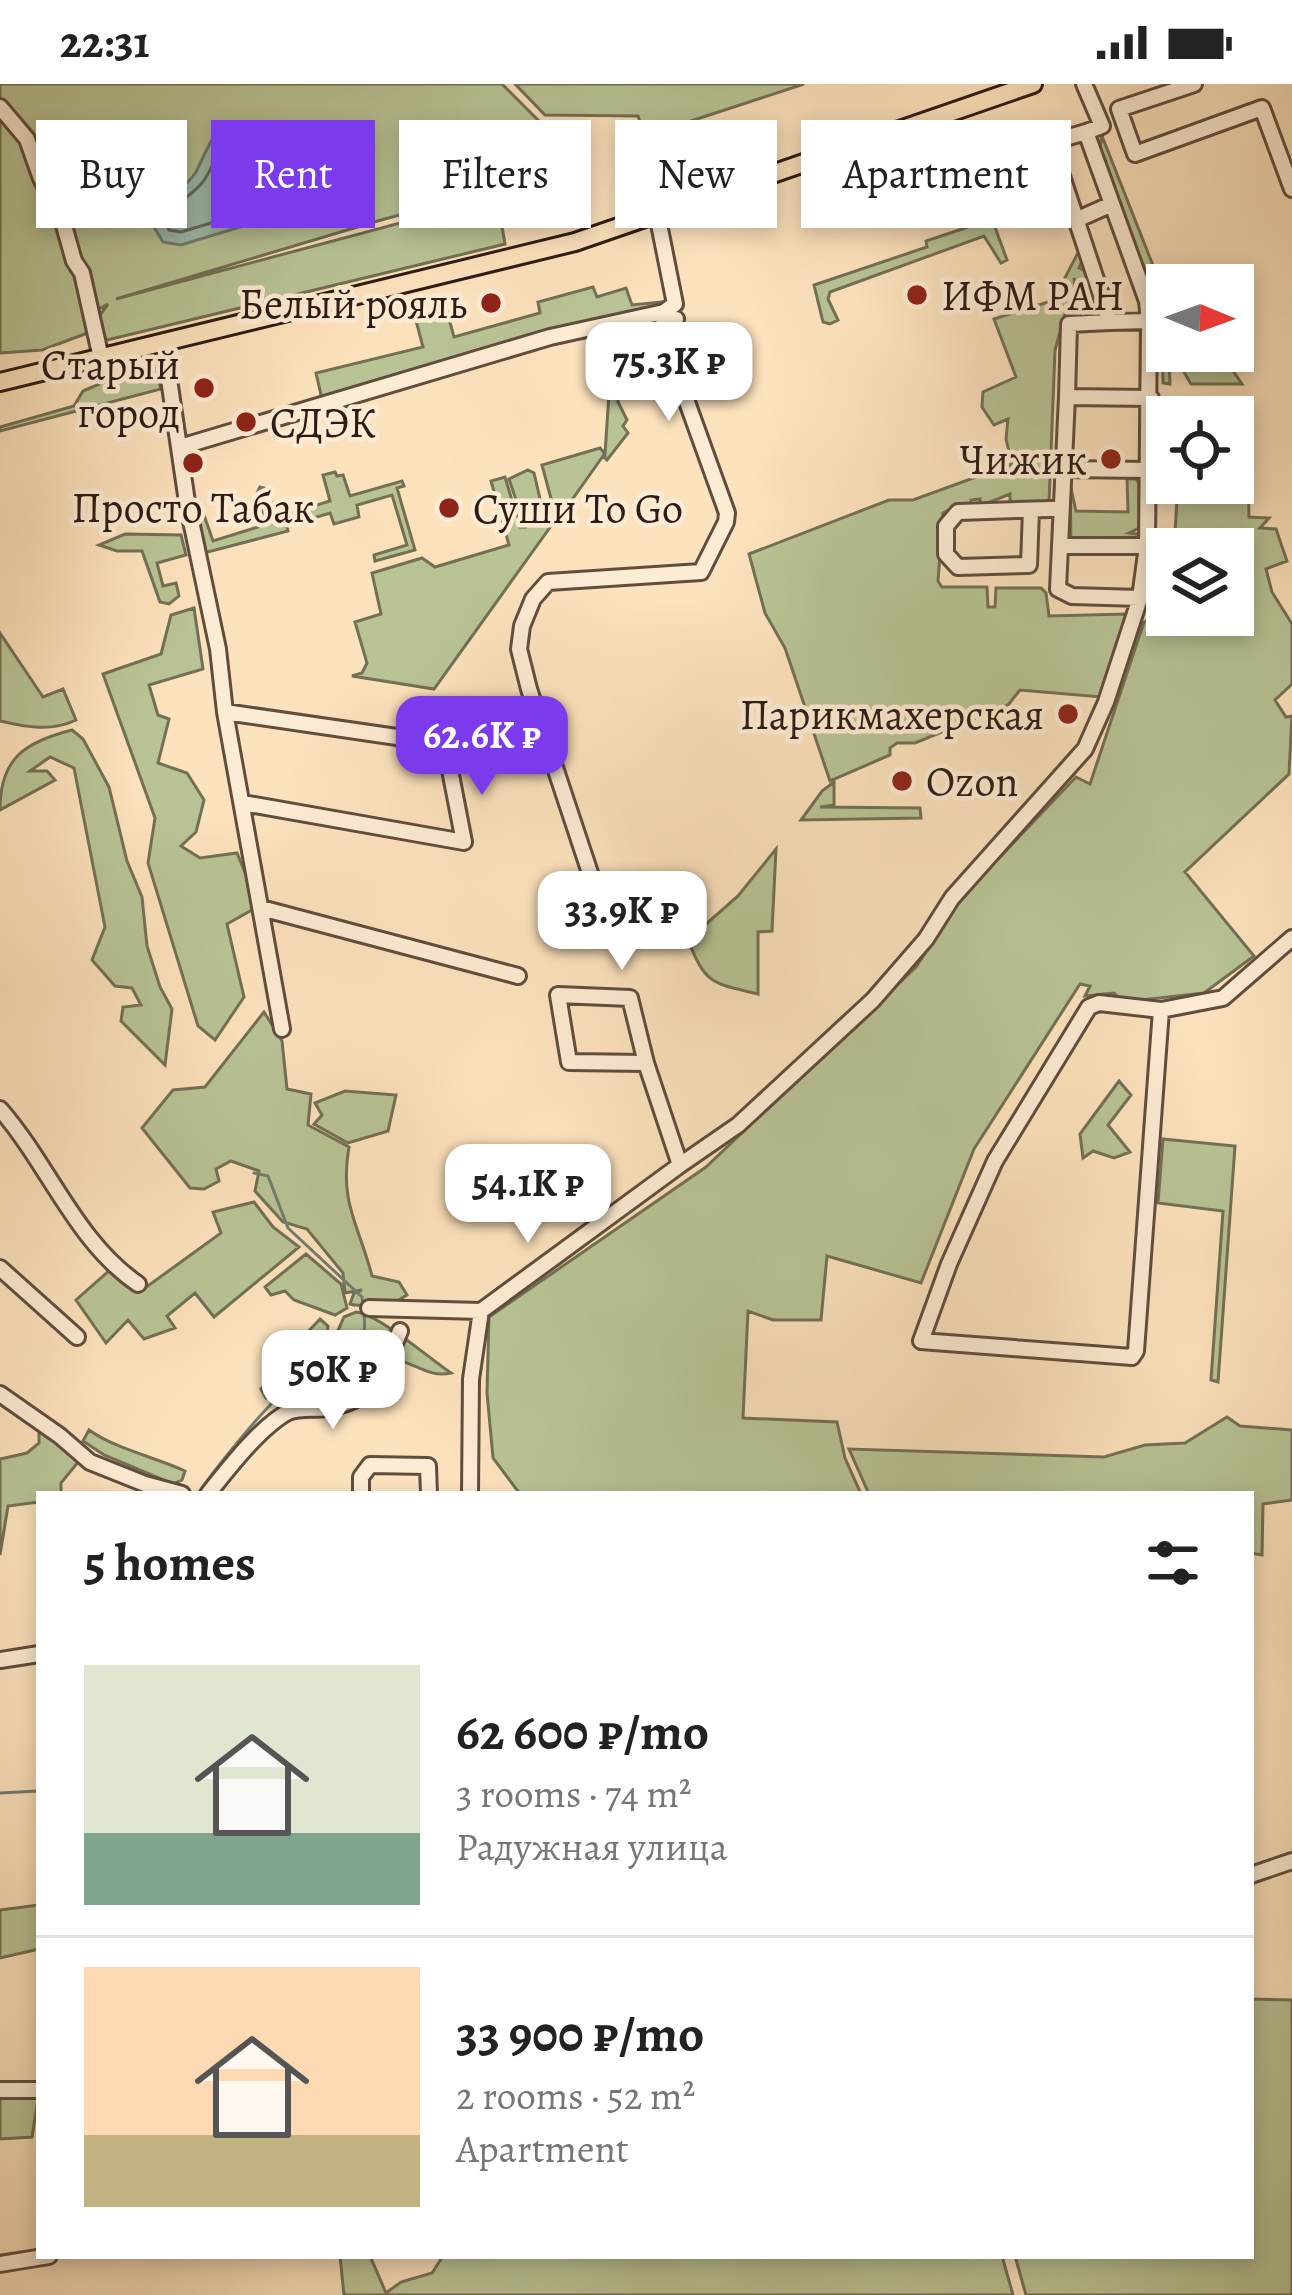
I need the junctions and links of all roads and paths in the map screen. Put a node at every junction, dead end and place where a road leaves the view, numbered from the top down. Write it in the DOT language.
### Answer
graph roads {
  1 [pos="1033,84"];
  2 [pos="1084,84"];
  3 [pos="1194,84"];
  4 [pos="984,92"];
  5 [pos="0,107"];
  6 [pos="1086,132"];
  7 [pos="777,169"];
  8 [pos="1292,189"];
  9 [pos="1112,204"];
  10 [pos="1076,220"];
  11 [pos="615,227"];
  12 [pos="660,228"];
  13 [pos="1146,298"];
  14 [pos="675,312"];
  15 [pos="1146,321"];
  16 [pos="1111,322"];
  17 [pos="164,345"];
  18 [pos="101,358"];
  19 [pos="0,382"];
  20 [pos="1066,397"];
  21 [pos="1146,398"];
  22 [pos="180,448"];
  23 [pos="1063,469"];
  24 [pos="1146,470"];
  25 [pos="1061,509"];
  26 [pos="1031,510"];
  27 [pos="1060,546"];
  28 [pos="1146,546"];
  29 [pos="1146,553"];
  30 [pos="1140,598"];
  31 [pos="225,712"];
  32 [pos="243,803"];
  33 [pos="596,887"];
  34 [pos="261,908"];
  35 [pos="1292,938"];
  36 [pos="518,976"];
  37 [pos="1161,1010"];
  38 [pos="282,1029"];
  39 [pos="646,1064"];
  40 [pos="0,1109"];
  41 [pos="680,1165"];
  42 [pos="0,1268"];
  43 [pos="138,1284"];
  44 [pos="369,1308"];
  45 [pos="481,1311"];
  46 [pos="400,1331"];
  47 [pos="77,1337"];
  48 [pos="0,1394"];
  49 [pos="171,1491"];
  50 [pos="210,1491"];
  51 [pos="361,1491"];
  52 [pos="430,1491"];
  53 [pos="470,1491"];
  54 [pos="36,1654"];
  55 [pos="0,1660"];
  56 [pos="1292,1861"];
  57 [pos="1254,1874"];
  58 [pos="0,2090"];
  59 [pos="36,2090"];
  60 [pos="36,2258"];
  61 [pos="0,2264"];
  1 -- 4 [label="main road"];
  2 -- 6 [label="street"];
  3 -- 8 [label="street"];
  4 -- 7 [label="main road"];
  5 -- 18 [label="street"];
  6 -- 9 [label="street"];
  6 -- 10 [label="street"];
  9 -- 10 [label="street"];
  9 -- 13 [label="street"];
  10 -- 16 [label="street"];
  11 -- 17 [label="main road"];
  12 -- 14 [label="street"];
  14 -- 22 [label="street"];
  14 -- 33 [label="street"];
  15 -- 16 [label="street"];
  16 -- 20 [label="street"];
  17 -- 18 [label="main road"];
  17 -- 22 [label="street"];
  18 -- 19 [label="main road"];
  20 -- 21 [label="street"];
  20 -- 23 [label="street"];
  22 -- 31 [label="street"];
  23 -- 24 [label="street"];
  23 -- 25 [label="street"];
  25 -- 26 [label="street"];
  25 -- 27 [label="street"];
  26 -- 26 [label="street"];
  27 -- 28 [label="street"];
  27 -- 30 [label="street"];
  29 -- 30 [label="street"];
  30 -- 41 [label="street"];
  31 -- 32 [label="street"];
  31 -- 32 [label="street"];
  32 -- 34 [label="street"];
  34 -- 36 [label="street"];
  34 -- 38 [label="street"];
  35 -- 37 [label="street"];
  37 -- 37 [label="street"];
  39 -- 39 [label="street"];
  39 -- 41 [label="street"];
  40 -- 43 [label="street"];
  41 -- 45 [label="street"];
  42 -- 47 [label="street"];
  44 -- 45 [label="street"];
  45 -- 53 [label="street"];
  46 -- 50 [label="street"];
  48 -- 49 [label="street"];
  51 -- 52 [label="street"];
  54 -- 55 [label="street"];
  56 -- 57 [label="street"];
  58 -- 59 [label="street"];
  60 -- 61 [label="street"];
}
